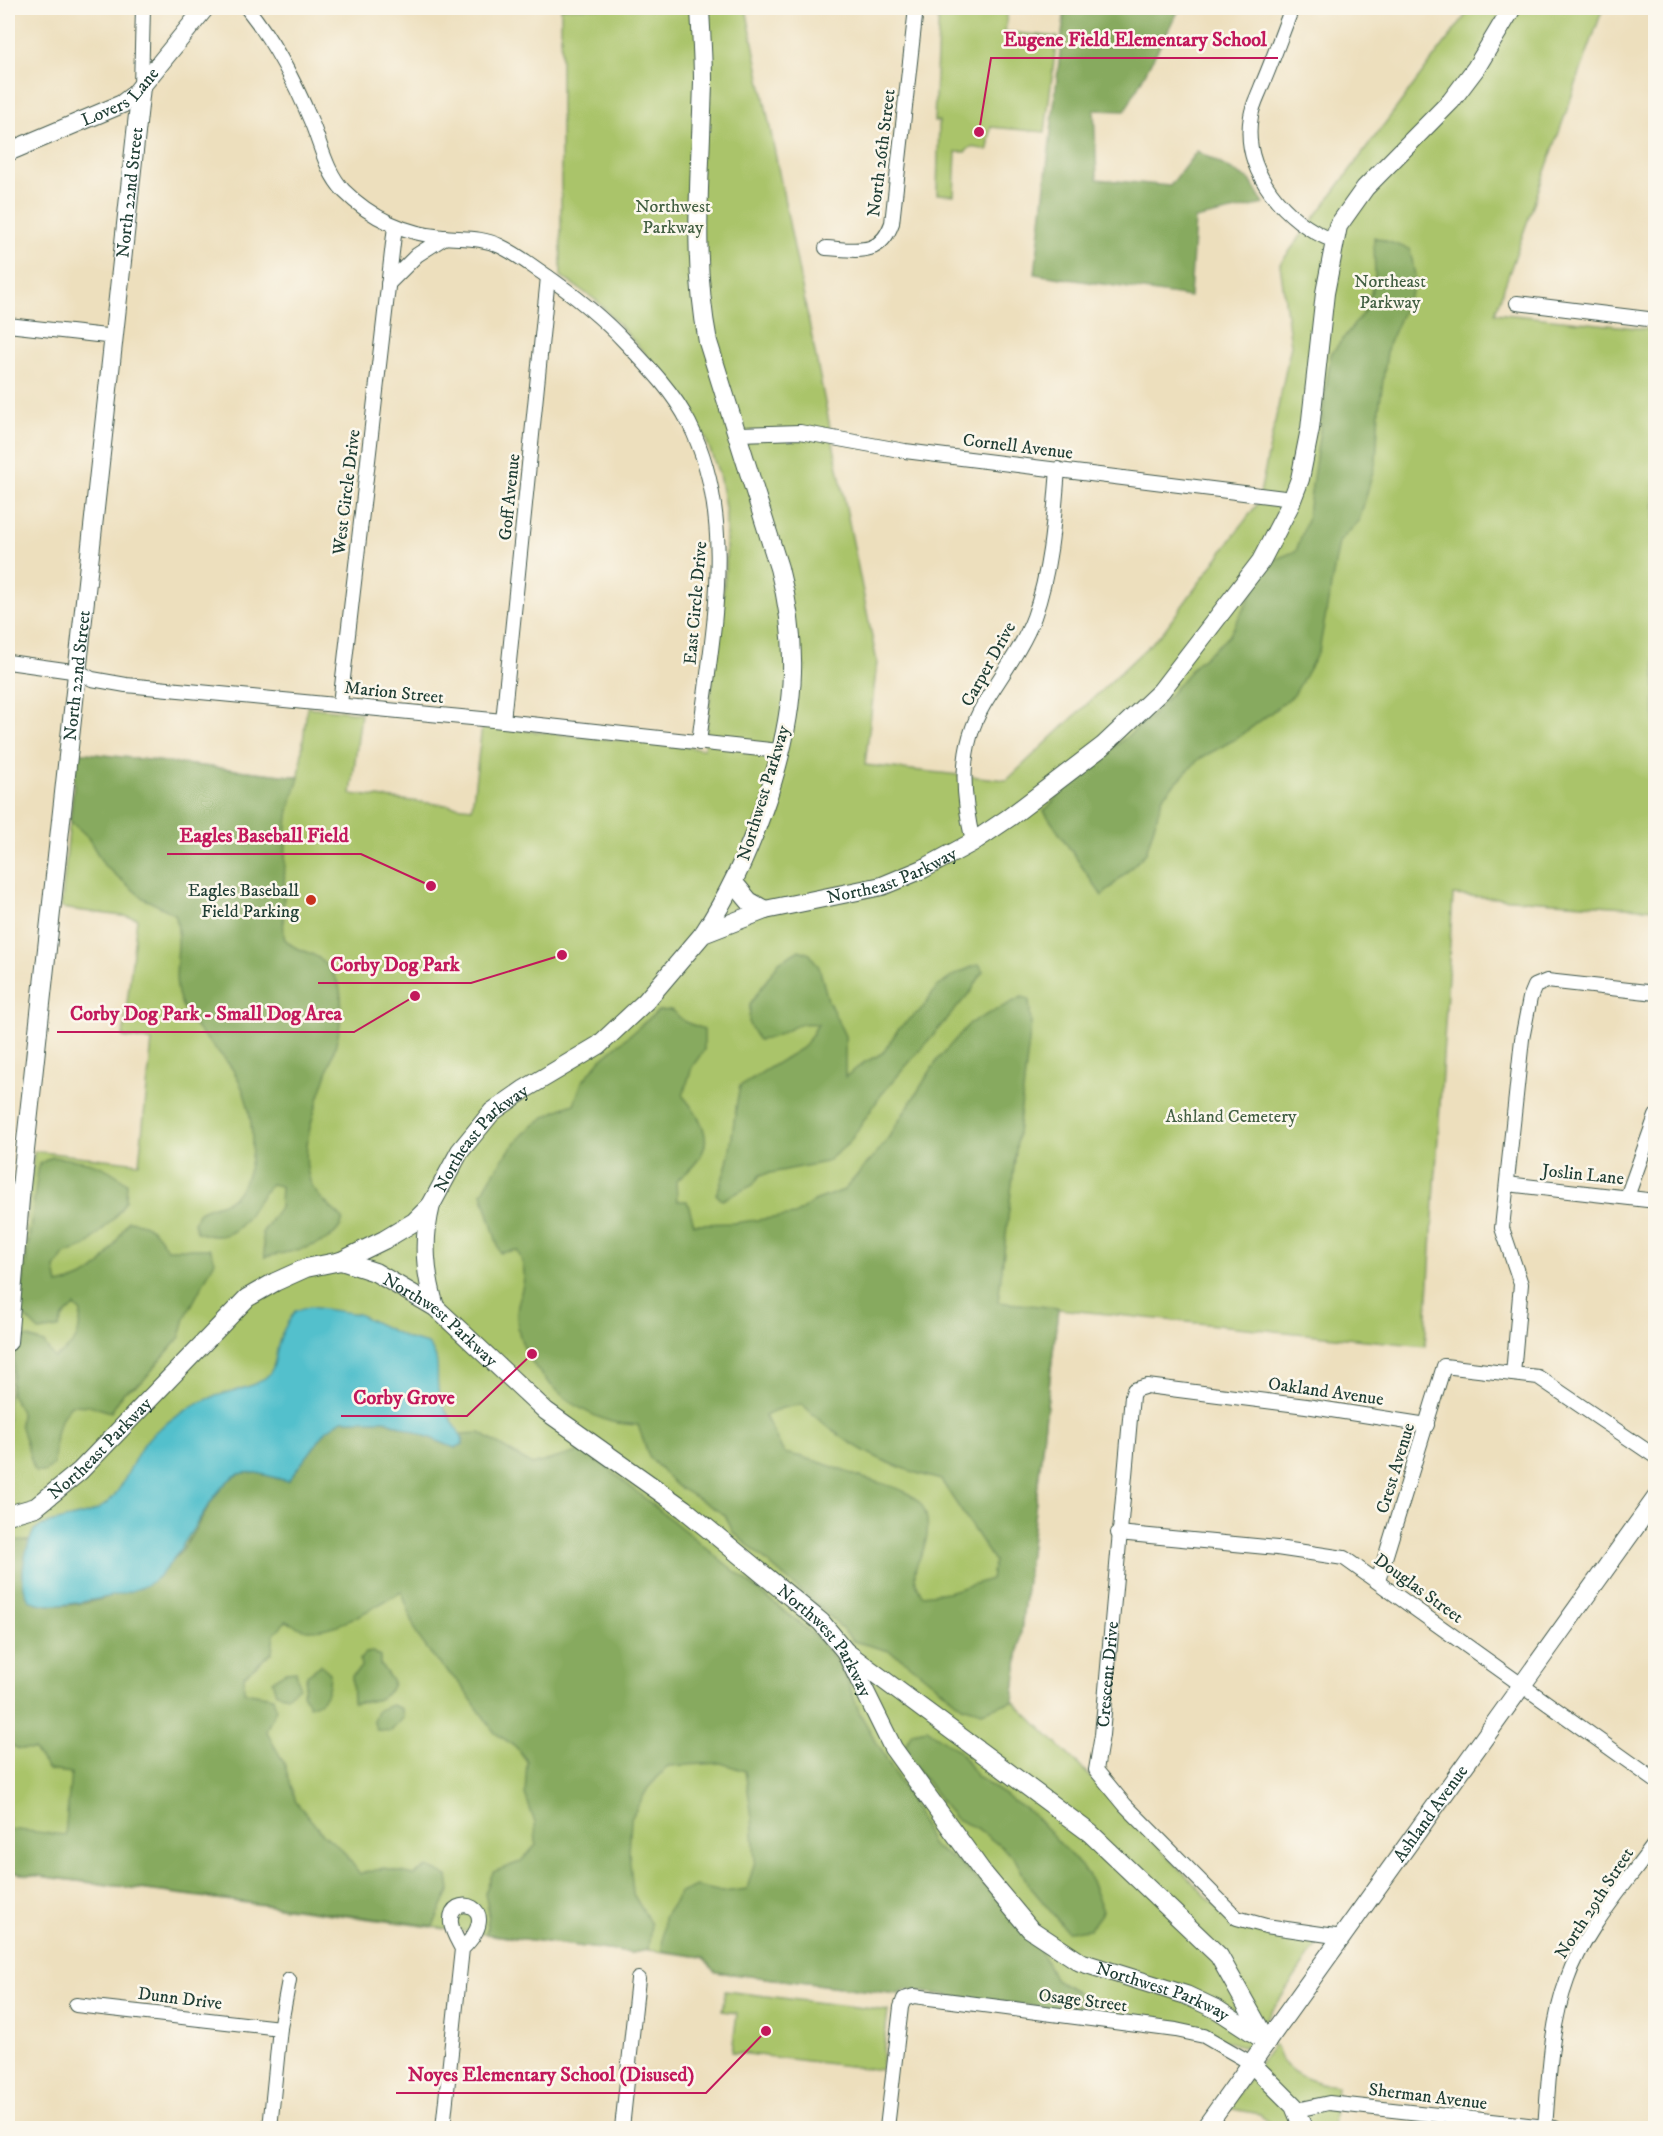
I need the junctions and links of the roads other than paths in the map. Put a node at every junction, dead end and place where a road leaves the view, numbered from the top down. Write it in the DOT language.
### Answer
graph roads {
  1 [pos="143,8"];
  2 [pos="206,8"];
  3 [pos="247,8"];
  4 [pos="700,8"];
  5 [pos="916,8"];
  6 [pos="1292,8"];
  7 [pos="1512,8"];
  8 [pos="141,87"];
  9 [pos="8,152"];
  10 [pos="395,226"];
  11 [pos="445,237"];
  12 [pos="1334,241"];
  13 [pos="826,248"];
  14 [pos="548,277"];
  15 [pos="388,285"];
  16 [pos="1517,303"];
  17 [pos="1656,320"];
  18 [pos="8,325"];
  19 [pos="115,337"];
  20 [pos="739,434"];
  21 [pos="1058,469"];
  22 [pos="1292,499"];
  23 [pos="8,662"];
  24 [pos="79,672"];
  25 [pos="340,705"];
  26 [pos="503,721"];
  27 [pos="699,743"];
  28 [pos="779,751"];
  29 [pos="973,842"];
  30 [pos="734,883"];
  31 [pos="765,910"];
  32 [pos="703,934"];
  33 [pos="1656,993"];
  34 [pos="1656,1116"];
  35 [pos="1507,1184"];
  36 [pos="14,1186"];
  37 [pos="1627,1197"];
  38 [pos="1656,1201"];
  39 [pos="431,1205"];
  40 [pos="341,1261"];
  41 [pos="435,1307"];
  42 [pos="8,1342"];
  43 [pos="1513,1374"];
  44 [pos="1256,1400"];
  45 [pos="1427,1425"];
  46 [pos="1656,1457"];
  47 [pos="1656,1498"];
  48 [pos="8,1515"];
  49 [pos="1118,1533"];
  50 [pos="1378,1581"];
  51 [pos="845,1651"];
  52 [pos="1520,1684"];
  53 [pos="1656,1781"];
  54 [pos="1656,1842"];
  55 [pos="1342,1937"];
  56 [pos="462,1949"];
  57 [pos="638,1979"];
  58 [pos="289,1980"];
  59 [pos="76,2004"];
  60 [pos="280,2028"];
  61 [pos="1267,2042"];
  62 [pos="1251,2063"];
  63 [pos="1297,2110"];
  64 [pos="270,2128"];
  65 [pos="443,2128"];
  66 [pos="622,2128"];
  67 [pos="887,2128"];
  68 [pos="1205,2128"];
  69 [pos="1303,2128"];
  70 [pos="1548,2128"];
  1 -- 8 [label="street, North 22nd Street"];
  2 -- 8 [label="street, Lovers Lane"];
  3 -- 10 [label="street, East Circle Drive"];
  4 -- 20 [label="street, Northwest Parkway"];
  5 -- 13 [label="street, North 26th Street"];
  6 -- 12 [label="street"];
  7 -- 12 [label="street, Northeast Parkway"];
  8 -- 9 [label="street, Lovers Lane"];
  8 -- 19 [label="street, North 22nd Street"];
  10 -- 11 [label="street, East Circle Drive"];
  10 -- 15 [label="street, West Circle Drive"];
  11 -- 14 [label="street, East Circle Drive"];
  11 -- 15 [label="street"];
  12 -- 22 [label="street, Northeast Parkway"];
  14 -- 26 [label="street, Goff Avenue"];
  14 -- 27 [label="street, East Circle Drive"];
  15 -- 25 [label="street, West Circle Drive"];
  16 -- 17 [label="street"];
  18 -- 19 [label="street"];
  19 -- 24 [label="street, North 22nd Street"];
  20 -- 21 [label="street, Cornell Avenue"];
  20 -- 28 [label="street, Northwest Parkway"];
  21 -- 22 [label="street, Cornell Avenue"];
  21 -- 29 [label="street, Carper Drive"];
  22 -- 29 [label="street, Northeast Parkway"];
  23 -- 24 [label="street, Marion Street"];
  24 -- 25 [label="street, Marion Street"];
  24 -- 36 [label="street, North 22nd Street"];
  25 -- 26 [label="street, Marion Street"];
  26 -- 27 [label="street, Marion Street"];
  27 -- 28 [label="street, Marion Street"];
  28 -- 30 [label="street, Northwest Parkway"];
  29 -- 31 [label="street, Northeast Parkway"];
  30 -- 31 [label="street"];
  30 -- 32 [label="street, Northwest Parkway"];
  31 -- 32 [label="street, Northeast Parkway"];
  32 -- 39 [label="street, Northeast Parkway"];
  33 -- 35 [label="street"];
  34 -- 37 [label="street"];
  35 -- 37 [label="street, Joslin Lane"];
  35 -- 43 [label="street"];
  36 -- 42 [label="street, North 22nd Street"];
  37 -- 38 [label="street, Joslin Lane"];
  39 -- 40 [label="street, Northeast Parkway"];
  39 -- 41 [label="street"];
  40 -- 41 [label="street, Northwest Parkway"];
  40 -- 48 [label="street, Northeast Parkway"];
  41 -- 51 [label="street, Northwest Parkway"];
  43 -- 45 [label="street, Crest Avenue"];
  43 -- 46 [label="street"];
  44 -- 45 [label="street, Oakland Avenue"];
  44 -- 49 [label="street, Crescent Drive"];
  45 -- 50 [label="street, Crest Avenue"];
  47 -- 52 [label="street, Ashland Avenue"];
  49 -- 50 [label="street, Douglas Street"];
  49 -- 55 [label="street, Crescent Drive"];
  50 -- 52 [label="street, Douglas Street"];
  51 -- 61 [label="street"];
  51 -- 61 [label="street, Northwest Parkway"];
  52 -- 53 [label="street, Douglas Street"];
  52 -- 55 [label="street, Ashland Avenue"];
  54 -- 70 [label="street, North 29th Street"];
  55 -- 61 [label="street, Ashland Avenue"];
  56 -- 65 [label="street"];
  57 -- 66 [label="street"];
  58 -- 60 [label="street"];
  59 -- 60 [label="street, Dunn Drive"];
  60 -- 64 [label="street"];
  61 -- 62 [label="street, Ashland Avenue"];
  62 -- 63 [label="street"];
  62 -- 67 [label="street, Osage Street"];
  62 -- 68 [label="street, Ashland Avenue"];
  63 -- 69 [label="street"];
  63 -- 70 [label="street, Sherman Avenue"];
}
